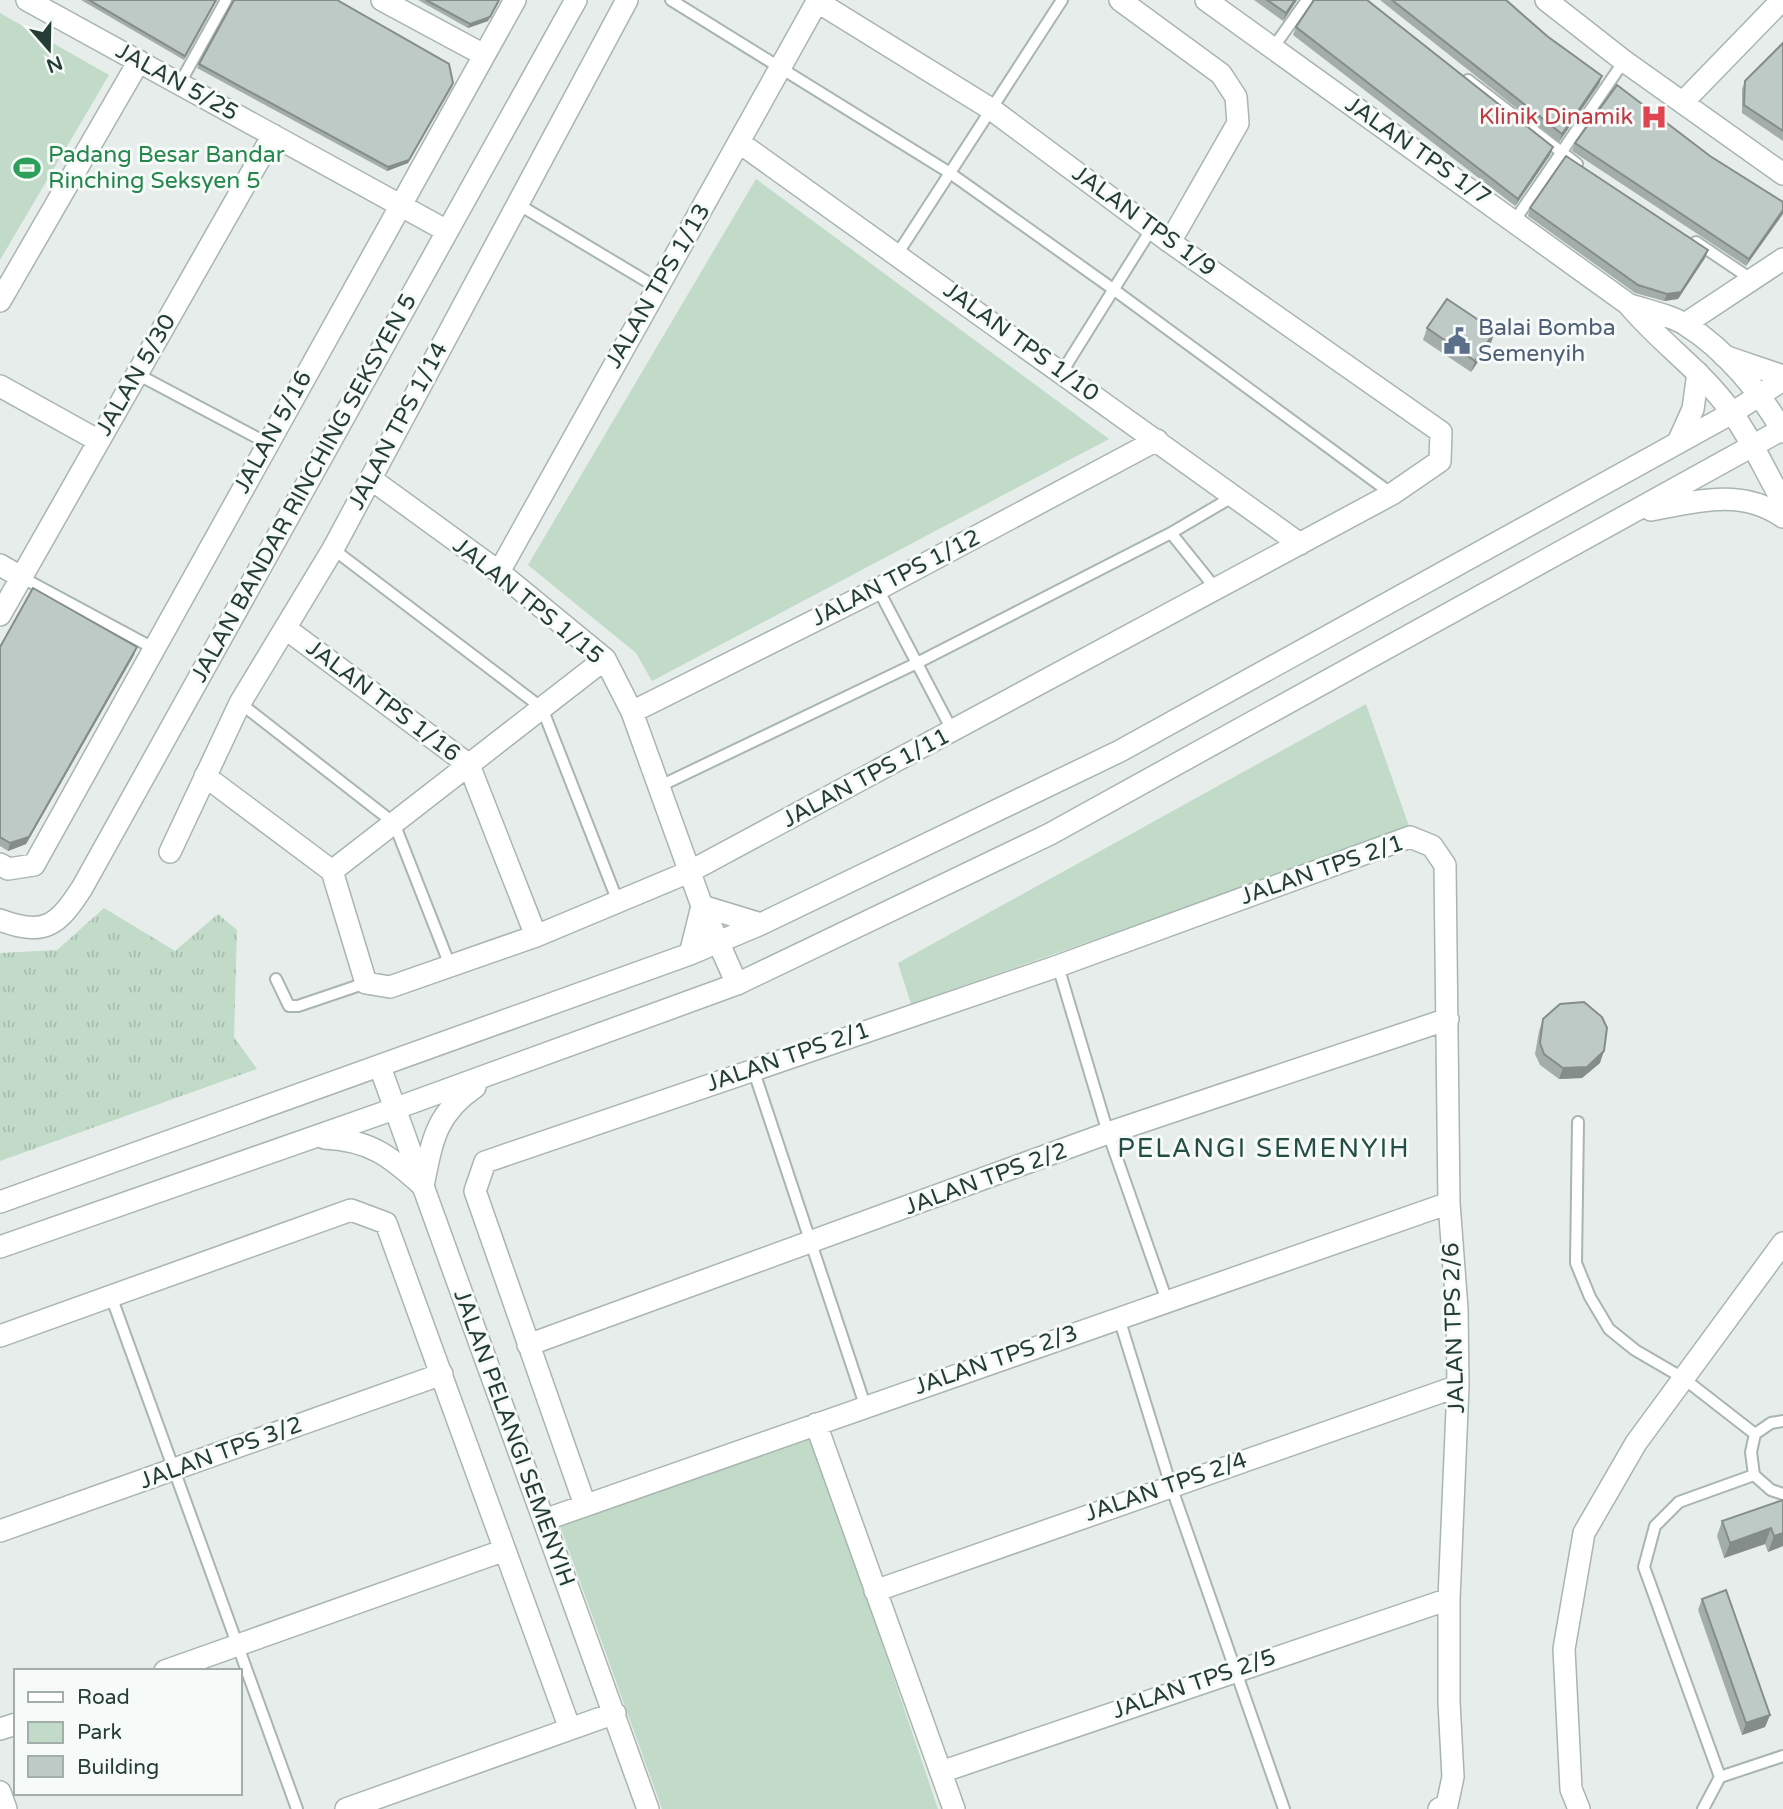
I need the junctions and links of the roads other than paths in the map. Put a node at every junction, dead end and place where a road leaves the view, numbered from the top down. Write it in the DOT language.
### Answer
graph roads {
  1 [pos="27,0"];
  2 [pos="226,0"];
  3 [pos="382,0"];
  4 [pos="514,0"];
  5 [pos="576,0"];
  6 [pos="627,0"];
  7 [pos="671,0"];
  8 [pos="1062,0"];
  9 [pos="1120,0"];
  10 [pos="1206,0"];
  11 [pos="1307,0"];
  12 [pos="1546,0"];
  13 [pos="1782,0"];
  14 [pos="818,1"];
  15 [pos="1273,48"];
  16 [pos="484,55"];
  17 [pos="139,61"];
  18 [pos="1624,61"];
  19 [pos="779,68"];
  20 [pos="1463,76"];
  21 [pos="180,83"];
  22 [pos="1682,102"];
  23 [pos="991,109"];
  24 [pos="273,135"];
  25 [pos="740,143"];
  26 [pos="1559,152"];
  27 [pos="1780,168"];
  28 [pos="950,173"];
  29 [pos="1593,174"];
  30 [pos="401,204"];
  31 [pos="516,204"];
  32 [pos="1515,220"];
  33 [pos="1152,228"];
  34 [pos="447,230"];
  35 [pos="1683,234"];
  36 [pos="1170,242"];
  37 [pos="898,253"];
  38 [pos="1783,259"];
  39 [pos="1751,279"];
  40 [pos="656,287"];
  41 [pos="1114,289"];
  42 [pos="0,301"];
  43 [pos="1628,304"];
  44 [pos="1685,324"];
  45 [pos="1724,356"];
  46 [pos="1062,372"];
  47 [pos="1698,373"];
  48 [pos="136,374"];
  49 [pos="1783,378"];
  50 [pos="0,386"];
  51 [pos="1759,395"];
  52 [pos="1732,413"];
  53 [pos="1783,431"];
  54 [pos="1157,440"];
  55 [pos="1679,440"];
  56 [pos="99,441"];
  57 [pos="267,443"];
  58 [pos="1751,446"];
  59 [pos="1440,461"];
  60 [pos="370,479"];
  61 [pos="1392,494"];
  62 [pos="1234,496"];
  63 [pos="1783,502"];
  64 [pos="1634,514"];
  65 [pos="1783,517"];
  66 [pos="1171,533"];
  67 [pos="1300,544"];
  68 [pos="333,550"];
  69 [pos="0,565"];
  70 [pos="499,572"];
  71 [pos="21,577"];
  72 [pos="878,589"];
  73 [pos="1216,589"];
  74 [pos="0,615"];
  75 [pos="285,628"];
  76 [pos="153,648"];
  77 [pos="604,659"];
  78 [pos="917,663"];
  79 [pos="240,703"];
  80 [pos="542,708"];
  81 [pos="632,712"];
  82 [pos="953,732"];
  83 [pos="469,765"];
  84 [pos="205,776"];
  85 [pos="658,788"];
  86 [pos="394,822"];
  87 [pos="1432,846"];
  88 [pos="170,852"];
  89 [pos="0,864"];
  90 [pos="332,871"];
  91 [pos="689,872"];
  92 [pos="618,902"];
  93 [pos="702,906"];
  94 [pos="0,920"];
  95 [pos="761,924"];
  96 [pos="536,936"];
  97 [pos="719,943"];
  98 [pos="690,954"];
  99 [pos="1058,965"];
  100 [pos="451,968"];
  101 [pos="276,979"];
  102 [pos="366,983"];
  103 [pos="737,984"];
  104 [pos="1448,1020"];
  105 [pos="380,1067"];
  106 [pos="503,1068"];
  107 [pos="753,1069"];
  108 [pos="394,1109"];
  109 [pos="1578,1122"];
  110 [pos="1108,1133"];
  111 [pos="312,1138"];
  112 [pos="422,1186"];
  113 [pos="0,1202"];
  114 [pos="1449,1203"];
  115 [pos="1783,1243"];
  116 [pos="812,1244"];
  117 [pos="0,1247"];
  118 [pos="110,1296"];
  119 [pos="1167,1301"];
  120 [pos="1119,1318"];
  121 [pos="0,1336"];
  122 [pos="528,1346"];
  123 [pos="442,1374"];
  124 [pos="1683,1378"];
  125 [pos="1458,1385"];
  126 [pos="865,1405"];
  127 [pos="1783,1421"];
  128 [pos="816,1424"];
  129 [pos="1755,1434"];
  130 [pos="174,1469"];
  131 [pos="1754,1475"];
  132 [pos="1171,1486"];
  133 [pos="1783,1493"];
  134 [pos="585,1504"];
  135 [pos="544,1520"];
  136 [pos="0,1531"];
  137 [pos="505,1550"];
  138 [pos="875,1591"];
  139 [pos="1449,1598"];
  140 [pos="238,1645"];
  141 [pos="171,1669"];
  142 [pos="1235,1670"];
  143 [pos="614,1713"];
  144 [pos="570,1729"];
  145 [pos="1783,1756"];
  146 [pos="940,1772"];
  147 [pos="1720,1776"];
  148 [pos="0,1792"];
  149 [pos="6,1809"];
  150 [pos="297,1809"];
  151 [pos="346,1809"];
  152 [pos="648,1809"];
  153 [pos="954,1809"];
  154 [pos="1284,1809"];
  155 [pos="1439,1809"];
  156 [pos="1578,1809"];
  157 [pos="1703,1809"];
  1 -- 17 [label="street, JALAN 5/25"];
  2 -- 21 [label="lane"];
  3 -- 16 [label="street"];
  4 -- 16 [label="street, JALAN 5/16"];
  5 -- 34 [label="street, JALAN BANDAR RINCHING SEKSYEN 5"];
  6 -- 31 [label="street, JALAN TPS 1/14"];
  7 -- 19 [label="lane"];
  8 -- 23 [label="lane"];
  9 -- 36 [label="street"];
  10 -- 15 [label="street, JALAN TPS 1/7"];
  11 -- 15 [label="lane"];
  12 -- 18 [label="street"];
  13 -- 22 [label="street"];
  14 -- 19 [label="street, JALAN TPS 1/13"];
  14 -- 23 [label="street, JALAN TPS 1/9"];
  15 -- 32 [label="street, JALAN TPS 1/7"];
  16 -- 30 [label="street, JALAN 5/16"];
  17 -- 21 [label="street, JALAN 5/25"];
  17 -- 42 [label="street"];
  18 -- 22 [label="street"];
  18 -- 26 [label="lane"];
  19 -- 25 [label="street, JALAN TPS 1/13"];
  19 -- 28 [label="lane"];
  20 -- 26 [label="lane"];
  21 -- 24 [label="street, JALAN 5/25"];
  22 -- 27 [label="street"];
  23 -- 28 [label="lane"];
  23 -- 33 [label="street, JALAN TPS 1/9"];
  24 -- 30 [label="street, JALAN 5/25"];
  24 -- 48 [label="street, JALAN 5/30"];
  25 -- 37 [label="street, JALAN TPS 1/10"];
  25 -- 40 [label="street, JALAN TPS 1/13"];
  26 -- 29 [label="lane"];
  26 -- 32 [label="lane"];
  28 -- 37 [label="lane"];
  28 -- 41 [label="lane"];
  30 -- 34 [label="street, JALAN 5/25"];
  30 -- 57 [label="street, JALAN 5/16"];
  31 -- 40 [label="lane"];
  31 -- 60 [label="street, JALAN TPS 1/14"];
  32 -- 43 [label="street, JALAN TPS 1/7"];
  33 -- 36 [label="street, JALAN TPS 1/9"];
  33 -- 41 [label="lane"];
  34 -- 94 [label="street, JALAN BANDAR RINCHING SEKSYEN 5"];
  35 -- 39 [label="lane"];
  36 -- 59 [label="street, JALAN TPS 1/9"];
  37 -- 46 [label="street, JALAN TPS 1/10"];
  38 -- 39 [label="street"];
  39 -- 44 [label="street"];
  40 -- 70 [label="street, JALAN TPS 1/13"];
  41 -- 46 [label="lane"];
  41 -- 61 [label="lane"];
  43 -- 44 [label="street, JALAN TPS 1/7"];
  43 -- 47 [label="street, JALAN TPS 1/7"];
  44 -- 45 [label="street, JALAN TPS 1/7"];
  45 -- 49 [label="street"];
  45 -- 51 [label="street, JALAN TPS 1/7"];
  46 -- 54 [label="street, JALAN TPS 1/10"];
  47 -- 52 [label="street, JALAN TPS 1/7"];
  47 -- 55 [label="street"];
  48 -- 56 [label="street, JALAN 5/30"];
  48 -- 57 [label="lane"];
  49 -- 51 [label="street"];
  50 -- 56 [label="street"];
  51 -- 52 [label="street"];
  51 -- 53 [label="street, JALAN TPS 1/7"];
  52 -- 55 [label="street"];
  52 -- 58 [label="street, JALAN TPS 1/7"];
  53 -- 58 [label="street"];
  54 -- 62 [label="street, JALAN TPS 1/10"];
  54 -- 72 [label="street, JALAN TPS 1/12"];
  55 -- 95 [label="street"];
  56 -- 71 [label="street, JALAN 5/30"];
  57 -- 76 [label="street, JALAN 5/16"];
  58 -- 63 [label="street, JALAN TPS 1/7"];
  58 -- 64 [label="street"];
  59 -- 61 [label="street, JALAN TPS 1/11"];
  60 -- 68 [label="street, JALAN TPS 1/14"];
  60 -- 70 [label="street, JALAN TPS 1/15"];
  61 -- 67 [label="street, JALAN TPS 1/11"];
  62 -- 66 [label="lane"];
  62 -- 67 [label="street, JALAN TPS 1/10"];
  64 -- 65 [label="street"];
  64 -- 103 [label="street"];
  66 -- 73 [label="lane"];
  66 -- 78 [label="lane"];
  67 -- 73 [label="street, JALAN TPS 1/11"];
  68 -- 75 [label="street, JALAN TPS 1/14"];
  68 -- 80 [label="lane"];
  69 -- 71 [label="street"];
  70 -- 77 [label="street, JALAN TPS 1/15"];
  71 -- 74 [label="street, JALAN 5/30"];
  71 -- 76 [label="lane"];
  72 -- 78 [label="lane"];
  72 -- 81 [label="street, JALAN TPS 1/12"];
  73 -- 82 [label="street, JALAN TPS 1/11"];
  75 -- 79 [label="street, JALAN TPS 1/14"];
  75 -- 83 [label="street, JALAN TPS 1/16"];
  76 -- 89 [label="street, JALAN 5/16"];
  77 -- 80 [label="street"];
  77 -- 81 [label="street, JALAN TPS 1/15"];
  78 -- 82 [label="lane"];
  78 -- 85 [label="lane"];
  79 -- 84 [label="street, JALAN TPS 1/14"];
  79 -- 86 [label="lane"];
  80 -- 83 [label="street"];
  80 -- 92 [label="lane"];
  81 -- 85 [label="street, JALAN TPS 1/15"];
  82 -- 91 [label="street, JALAN TPS 1/11"];
  83 -- 86 [label="street"];
  83 -- 96 [label="street, JALAN TPS 1/16"];
  84 -- 88 [label="street, JALAN TPS 1/14"];
  84 -- 90 [label="street"];
  85 -- 91 [label="street, JALAN TPS 1/15"];
  86 -- 90 [label="street"];
  86 -- 100 [label="lane"];
  87 -- 99 [label="street, JALAN TPS 2/1"];
  87 -- 104 [label="street, JALAN TPS 2/6"];
  90 -- 102 [label="street"];
  91 -- 92 [label="street, JALAN TPS 1/11"];
  91 -- 93 [label="street, JALAN TPS 1/15"];
  92 -- 96 [label="street, JALAN TPS 1/11"];
  93 -- 95 [label="street"];
  93 -- 97 [label="street, JALAN TPS 1/15"];
  93 -- 98 [label="street"];
  95 -- 97 [label="street"];
  96 -- 100 [label="street, JALAN TPS 1/11"];
  97 -- 98 [label="street"];
  97 -- 103 [label="street, JALAN TPS 1/15"];
  98 -- 105 [label="street"];
  99 -- 107 [label="street, JALAN TPS 2/1"];
  99 -- 110 [label="lane"];
  100 -- 102 [label="street, JALAN TPS 1/11"];
  101 -- 102 [label="lane, JALAN TPS 1/11"];
  103 -- 106 [label="street"];
  104 -- 110 [label="street, JALAN TPS 2/2"];
  104 -- 114 [label="street, JALAN TPS 2/6"];
  105 -- 108 [label="street, JALAN PELANGI SEMENYIH"];
  105 -- 113 [label="street"];
  106 -- 108 [label="street"];
  106 -- 112 [label="street"];
  107 -- 116 [label="lane"];
  107 -- 122 [label="street, JALAN TPS 2/1"];
  108 -- 111 [label="street"];
  108 -- 112 [label="street, JALAN PELANGI SEMENYIH"];
  109 -- 124 [label="lane"];
  110 -- 116 [label="street, JALAN TPS 2/2"];
  110 -- 119 [label="lane"];
  111 -- 112 [label="street"];
  111 -- 117 [label="street"];
  112 -- 135 [label="street, JALAN PELANGI SEMENYIH"];
  114 -- 119 [label="street, JALAN TPS 2/3"];
  114 -- 125 [label="street, JALAN TPS 2/6"];
  115 -- 124 [label="street"];
  116 -- 122 [label="street, JALAN TPS 2/2"];
  116 -- 126 [label="lane"];
  118 -- 121 [label="street"];
  118 -- 123 [label="street"];
  118 -- 130 [label="lane"];
  119 -- 120 [label="street, JALAN TPS 2/3"];
  120 -- 126 [label="street, JALAN TPS 2/3"];
  120 -- 132 [label="lane"];
  122 -- 134 [label="street, JALAN TPS 2/1"];
  123 -- 130 [label="street, JALAN TPS 3/2"];
  123 -- 137 [label="street"];
  124 -- 129 [label="lane"];
  124 -- 156 [label="street"];
  125 -- 132 [label="street, JALAN TPS 2/4"];
  125 -- 139 [label="street, JALAN TPS 2/6"];
  126 -- 128 [label="street, JALAN TPS 2/3"];
  127 -- 129 [label="lane"];
  128 -- 134 [label="street, JALAN TPS 2/3"];
  128 -- 138 [label="street"];
  129 -- 131 [label="lane"];
  130 -- 136 [label="street, JALAN TPS 3/2"];
  130 -- 140 [label="lane"];
  131 -- 133 [label="lane"];
  131 -- 147 [label="lane"];
  132 -- 138 [label="street, JALAN TPS 2/4"];
  132 -- 142 [label="lane"];
  134 -- 135 [label="street, JALAN TPS 2/3"];
  135 -- 143 [label="street, JALAN PELANGI SEMENYIH"];
  137 -- 140 [label="street"];
  137 -- 144 [label="street"];
  138 -- 146 [label="street"];
  139 -- 142 [label="street, JALAN TPS 2/5"];
  139 -- 155 [label="street, JALAN TPS 2/6"];
  140 -- 141 [label="street"];
  140 -- 150 [label="lane"];
  142 -- 146 [label="street, JALAN TPS 2/5"];
  142 -- 154 [label="lane"];
  143 -- 144 [label="street"];
  143 -- 152 [label="street, JALAN PELANGI SEMENYIH"];
  144 -- 151 [label="street"];
  145 -- 147 [label="lane"];
  146 -- 153 [label="street"];
  147 -- 157 [label="lane"];
  148 -- 149 [label="street"];
}
